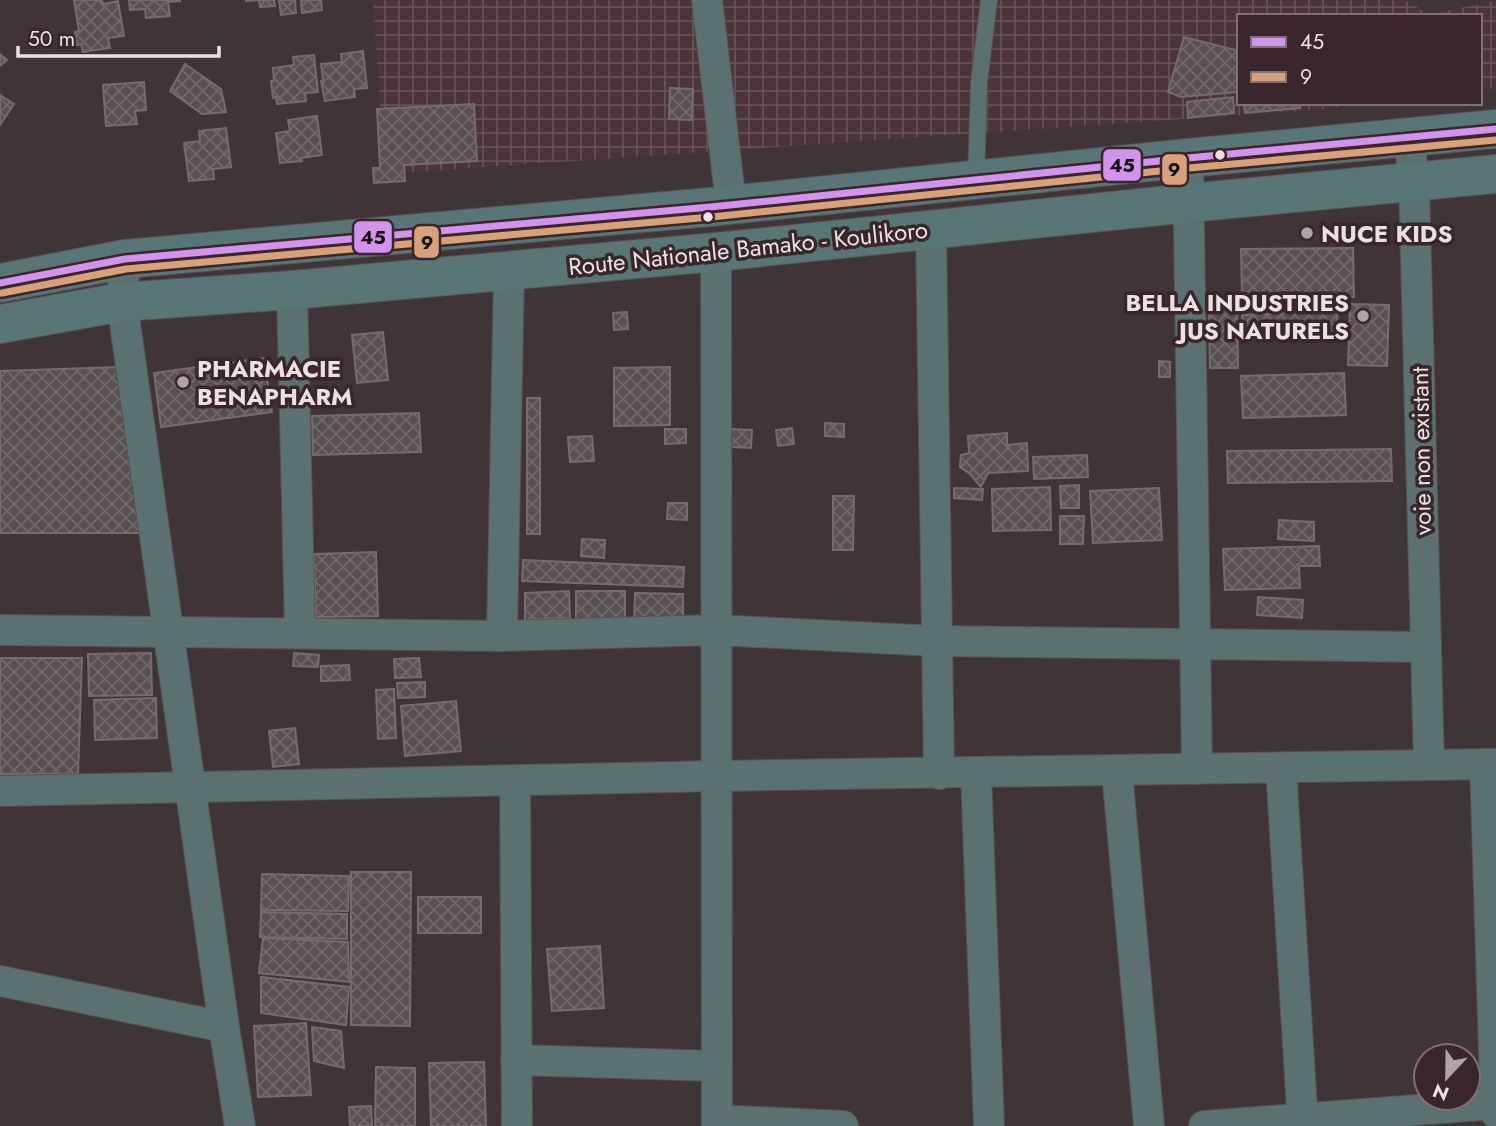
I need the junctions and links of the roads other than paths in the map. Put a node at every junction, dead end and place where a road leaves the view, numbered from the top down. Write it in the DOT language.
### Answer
graph roads {
  1 [pos="707,0"];
  2 [pos="989,0"];
  3 [pos="1496,129"];
  4 [pos="1409,137"];
  5 [pos="1188,158"];
  6 [pos="1496,174"];
  7 [pos="976,179"];
  8 [pos="1415,182"];
  9 [pos="1189,203"];
  10 [pos="731,204"];
  11 [pos="931,230"];
  12 [pos="716,252"];
  13 [pos="125,259"];
  14 [pos="509,271"];
  15 [pos="0,283"];
  16 [pos="292,290"];
  17 [pos="122,302"];
  18 [pos="0,324"];
  19 [pos="0,630"];
  20 [pos="716,630"];
  21 [pos="169,632"];
  22 [pos="300,634"];
  23 [pos="502,636"];
  24 [pos="936,641"];
  25 [pos="1195,644"];
  26 [pos="1426,647"];
  27 [pos="1491,764"];
  28 [pos="1429,765"];
  29 [pos="1281,768"];
  30 [pos="1197,769"];
  31 [pos="1116,771"];
  32 [pos="976,773"];
  33 [pos="939,774"];
  34 [pos="717,776"];
  35 [pos="515,781"];
  36 [pos="190,787"];
  37 [pos="0,790"];
  38 [pos="0,981"];
  39 [pos="224,1027"];
  40 [pos="516,1060"];
  41 [pos="717,1066"];
  42 [pos="1496,1104"];
  43 [pos="1496,1113"];
  44 [pos="1303,1122"];
  45 [pos="717,1123"];
  46 [pos="240,1126"];
  47 [pos="517,1126"];
  48 [pos="843,1126"];
  49 [pos="989,1126"];
  50 [pos="1149,1126"];
  51 [pos="1203,1126"];
  1 -- 10 [label="street"];
  2 -- 7 [label="lane"];
  3 -- 4 [label="main road, Route Nationale Bamako - Koulikoro"];
  4 -- 5 [label="main road, Route Nationale Bamako - Koulikoro"];
  4 -- 8 [label="street, voie non existant"];
  5 -- 7 [label="main road, Route Nationale Bamako - Koulikoro"];
  5 -- 9 [label="street"];
  6 -- 8 [label="main road, Route Nationale Bamako - Koulikoro"];
  7 -- 10 [label="main road, Route Nationale Bamako - Koulikoro"];
  8 -- 9 [label="main road, Route Nationale Bamako - Koulikoro"];
  8 -- 26 [label="street, voie non existant"];
  9 -- 11 [label="main road, Route Nationale Bamako - Koulikoro"];
  9 -- 25 [label="street"];
  10 -- 13 [label="main road, Route Nationale Bamako - Koulikoro"];
  11 -- 12 [label="main road, Route Nationale Bamako - Koulikoro"];
  11 -- 24 [label="street"];
  12 -- 14 [label="main road, Route Nationale Bamako - Koulikoro"];
  12 -- 20 [label="street"];
  13 -- 15 [label="main road, Route Nationale Bamako - Koulikoro"];
  13 -- 17 [label="street"];
  14 -- 16 [label="main road, Route Nationale Bamako - Koulikoro"];
  14 -- 23 [label="street"];
  16 -- 17 [label="main road, Route Nationale Bamako - Koulikoro"];
  16 -- 22 [label="street"];
  17 -- 18 [label="main road, Route Nationale Bamako - Koulikoro"];
  17 -- 21 [label="street"];
  19 -- 21 [label="street"];
  20 -- 23 [label="street"];
  20 -- 24 [label="street"];
  20 -- 34 [label="street"];
  21 -- 22 [label="street"];
  21 -- 36 [label="street"];
  22 -- 23 [label="street"];
  24 -- 25 [label="street"];
  24 -- 33 [label="street"];
  25 -- 26 [label="street"];
  25 -- 30 [label="street"];
  26 -- 28 [label="street, voie non existant"];
  27 -- 28 [label="street"];
  27 -- 42 [label="street"];
  28 -- 29 [label="street"];
  29 -- 30 [label="street"];
  29 -- 44 [label="street"];
  30 -- 31 [label="street"];
  31 -- 32 [label="street"];
  31 -- 50 [label="street"];
  32 -- 33 [label="street"];
  32 -- 49 [label="street"];
  33 -- 34 [label="street"];
  34 -- 35 [label="street"];
  34 -- 41 [label="street"];
  35 -- 36 [label="street"];
  35 -- 40 [label="street"];
  36 -- 37 [label="street"];
  36 -- 39 [label="street"];
  38 -- 39 [label="street"];
  39 -- 46 [label="street"];
  40 -- 41 [label="street"];
  40 -- 47 [label="street"];
  41 -- 45 [label="street"];
  42 -- 43 [label="street"];
  42 -- 44 [label="street"];
  44 -- 51 [label="street"];
  45 -- 48 [label="street"];
}
